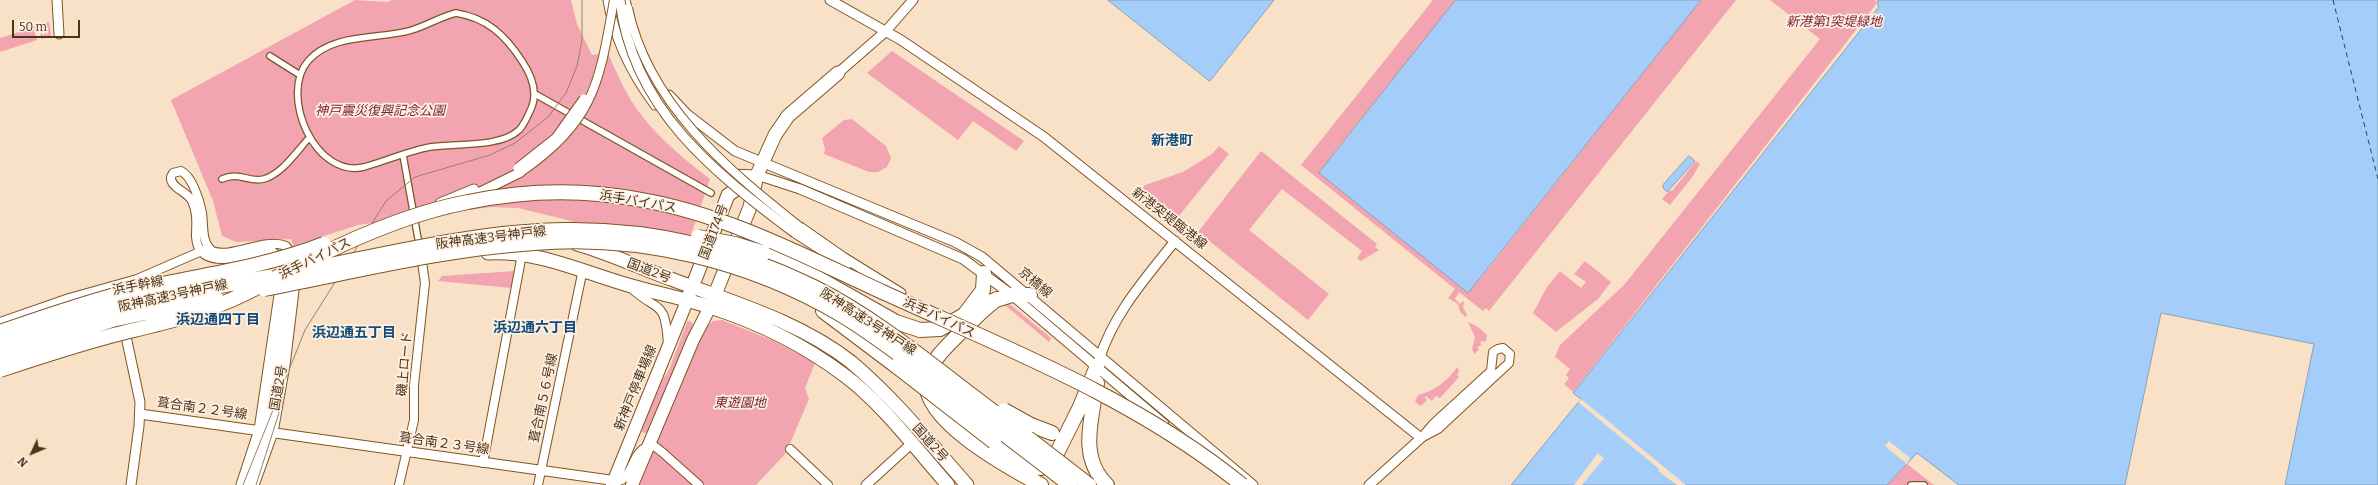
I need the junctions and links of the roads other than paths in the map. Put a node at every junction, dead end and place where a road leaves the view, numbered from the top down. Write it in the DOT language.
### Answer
graph roads {
  1 [pos="57,0"];
  2 [pos="609,0"];
  3 [pos="614,0"];
  4 [pos="620,0"];
  5 [pos="626,0"];
  6 [pos="830,0"];
  7 [pos="913,0"];
  8 [pos="885,32"];
  9 [pos="59,34"];
  10 [pos="270,56"];
  11 [pos="838,73"];
  12 [pos="300,75"];
  13 [pos="535,94"];
  14 [pos="584,99"];
  15 [pos="309,138"];
  16 [pos="403,155"];
  17 [pos="763,161"];
  18 [pos="521,172"];
  19 [pos="757,176"];
  20 [pos="222,179"];
  21 [pos="711,193"];
  22 [pos="436,207"];
  23 [pos="800,227"];
  24 [pos="650,235"];
  25 [pos="1175,241"];
  26 [pos="419,244"];
  27 [pos="210,249"];
  28 [pos="200,250"];
  29 [pos="522,254"];
  30 [pos="422,264"];
  31 [pos="583,269"];
  32 [pos="290,270"];
  33 [pos="984,273"];
  34 [pos="753,274"];
  35 [pos="628,285"];
  36 [pos="693,287"];
  37 [pos="287,289"];
  38 [pos="983,290"];
  39 [pos="716,294"];
  40 [pos="1012,295"];
  41 [pos="1030,295"];
  42 [pos="896,298"];
  43 [pos="997,299"];
  44 [pos="687,301"];
  45 [pos="120,303"];
  46 [pos="710,307"];
  47 [pos="978,307"];
  48 [pos="932,311"];
  49 [pos="968,318"];
  50 [pos="123,319"];
  51 [pos="0,322"];
  52 [pos="0,332"];
  53 [pos="0,339"];
  54 [pos="0,344"];
  55 [pos="668,346"];
  56 [pos="0,357"];
  57 [pos="925,359"];
  58 [pos="1099,361"];
  59 [pos="0,368"];
  60 [pos="140,414"];
  61 [pos="266,431"];
  62 [pos="1052,433"];
  63 [pos="1421,438"];
  64 [pos="911,444"];
  65 [pos="649,445"];
  66 [pos="790,449"];
  67 [pos="408,452"];
  68 [pos="483,463"];
  69 [pos="542,470"];
  70 [pos="614,480"];
  71 [pos="131,485"];
  72 [pos="243,485"];
  73 [pos="252,485"];
  74 [pos="398,485"];
  75 [pos="538,485"];
  76 [pos="632,485"];
  77 [pos="699,485"];
  78 [pos="828,485"];
  79 [pos="866,485"];
  80 [pos="948,485"];
  81 [pos="967,485"];
  82 [pos="1041,485"];
  83 [pos="1070,485"];
  84 [pos="1089,485"];
  85 [pos="1107,485"];
  86 [pos="1234,485"];
  87 [pos="1242,485"];
  88 [pos="1247,485"];
  89 [pos="1253,485"];
  90 [pos="1369,485"];
  91 [pos="1911,485"];
  92 [pos="1924,485"];
  1 -- 9 [label="street"];
  2 -- 14 [label="street"];
  2 -- 19 [label="street, 京橋線"];
  3 -- 18 [label="street, bridge"];
  4 -- 42 [label="street, bridge"];
  5 -- 17 [label="street, 京橋線"];
  5 -- 23 [label="street, bridge"];
  6 -- 8 [label="street, 新港突堤臨港線"];
  7 -- 8 [label="street"];
  8 -- 11 [label="street"];
  8 -- 25 [label="street, 新港突堤臨港線"];
  10 -- 12 [label="street"];
  11 -- 17 [label="highway, 国道174号"];
  12 -- 13 [label="street"];
  12 -- 15 [label="street"];
  13 -- 16 [label="street"];
  13 -- 21 [label="street"];
  14 -- 22 [label="street, bridge"];
  15 -- 16 [label="street"];
  15 -- 20 [label="street"];
  16 -- 26 [label="street"];
  17 -- 19 [label="highway, 国道174号"];
  17 -- 41 [label="street, 京橋線"];
  18 -- 22 [label="street, bridge"];
  19 -- 33 [label="street, 京橋線"];
  19 -- 36 [label="highway, 国道174号"];
  19 -- 39 [label="highway, 国道174号"];
  22 -- 42 [label="highway, 浜手バイパス, bridge"];
  22 -- 48 [label="highway, 浜手バイパス, bridge"];
  22 -- 52 [label="highway, 浜手バイパス, bridge"];
  22 -- 59 [label="highway, 浜手バイパス, bridge"];
  23 -- 48 [label="street"];
  24 -- 49 [label="highway, bridge"];
  24 -- 54 [label="highway, 阪神高速3号神戸線, bridge"];
  24 -- 57 [label="highway, 阪神高速3号神戸線, bridge"];
  25 -- 58 [label="street"];
  25 -- 63 [label="street, 新港突堤臨港線"];
  26 -- 30 [label="street, 磯上ロード"];
  26 -- 32 [label="highway, 国道2号"];
  26 -- 36 [label="highway, 国道2号"];
  27 -- 28 [label="street"];
  27 -- 28 [label="street"];
  27 -- 32 [label="street"];
  28 -- 32 [label="street"];
  28 -- 51 [label="street"];
  29 -- 30 [label="highway, 国道2号"];
  29 -- 31 [label="highway, 国道2号"];
  29 -- 68 [label="street"];
  30 -- 37 [label="highway, 国道2号"];
  30 -- 67 [label="street, 磯上ロード"];
  31 -- 35 [label="highway, 国道2号"];
  31 -- 69 [label="street, 葺合南５６号線"];
  32 -- 37 [label="highway, 国道2号"];
  32 -- 45 [label="main road, 浜手幹線"];
  33 -- 38 [label="highway"];
  33 -- 40 [label="street, 京橋線"];
  34 -- 56 [label="highway, 阪神高速3号神戸線, bridge"];
  34 -- 58 [label="highway, bridge"];
  34 -- 83 [label="highway, 阪神高速3号神戸線, bridge"];
  35 -- 44 [label="highway, 国道2号"];
  35 -- 55 [label="street"];
  36 -- 39 [label="highway, 国道2号"];
  36 -- 44 [label="highway, 国道174号"];
  37 -- 50 [label="main road"];
  37 -- 61 [label="highway, 国道2号"];
  38 -- 47 [label="highway"];
  38 -- 49 [label="highway"];
  39 -- 46 [label="highway, 国道174号"];
  39 -- 81 [label="highway, 国道2号"];
  40 -- 41 [label="highway"];
  40 -- 43 [label="highway"];
  40 -- 58 [label="street, 京橋線"];
  41 -- 58 [label="street, 京橋線"];
  42 -- 87 [label="highway, 浜手バイパス, bridge"];
  43 -- 47 [label="highway"];
  43 -- 49 [label="highway"];
  44 -- 46 [label="highway, 国道2号"];
  44 -- 55 [label="main road, 新神戸停車場線"];
  45 -- 50 [label="street"];
  45 -- 53 [label="main road, 浜手幹線"];
  46 -- 64 [label="highway, 国道2号"];
  46 -- 65 [label="main road"];
  47 -- 49 [label="highway"];
  48 -- 88 [label="highway, 浜手バイパス, bridge"];
  49 -- 82 [label="highway"];
  50 -- 59 [label="main road"];
  50 -- 60 [label="street"];
  55 -- 70 [label="main road, 新神戸停車場線"];
  57 -- 62 [label="highway, bridge"];
  57 -- 84 [label="highway, 阪神高速3号神戸線, bridge"];
  58 -- 85 [label="highway"];
  58 -- 86 [label="street, 京橋線"];
  58 -- 89 [label="street, 京橋線"];
  60 -- 61 [label="street, 葺合南２２号線"];
  60 -- 71 [label="street"];
  61 -- 67 [label="street, 葺合南２３号線"];
  61 -- 72 [label="highway, 国道2号"];
  61 -- 73 [label="highway, 国道2号"];
  63 -- 63 [label="street"];
  63 -- 90 [label="street"];
  64 -- 79 [label="street"];
  64 -- 80 [label="highway, 国道2号"];
  65 -- 70 [label="main road"];
  65 -- 76 [label="main road"];
  65 -- 77 [label="street"];
  66 -- 78 [label="street"];
  67 -- 68 [label="street, 葺合南２３号線"];
  67 -- 74 [label="street, 磯上ロード"];
  68 -- 69 [label="street, 葺合南２３号線"];
  69 -- 70 [label="street, 葺合南２３号線"];
  69 -- 75 [label="street, 葺合南５６号線"];
  91 -- 92 [label="street"];
}
